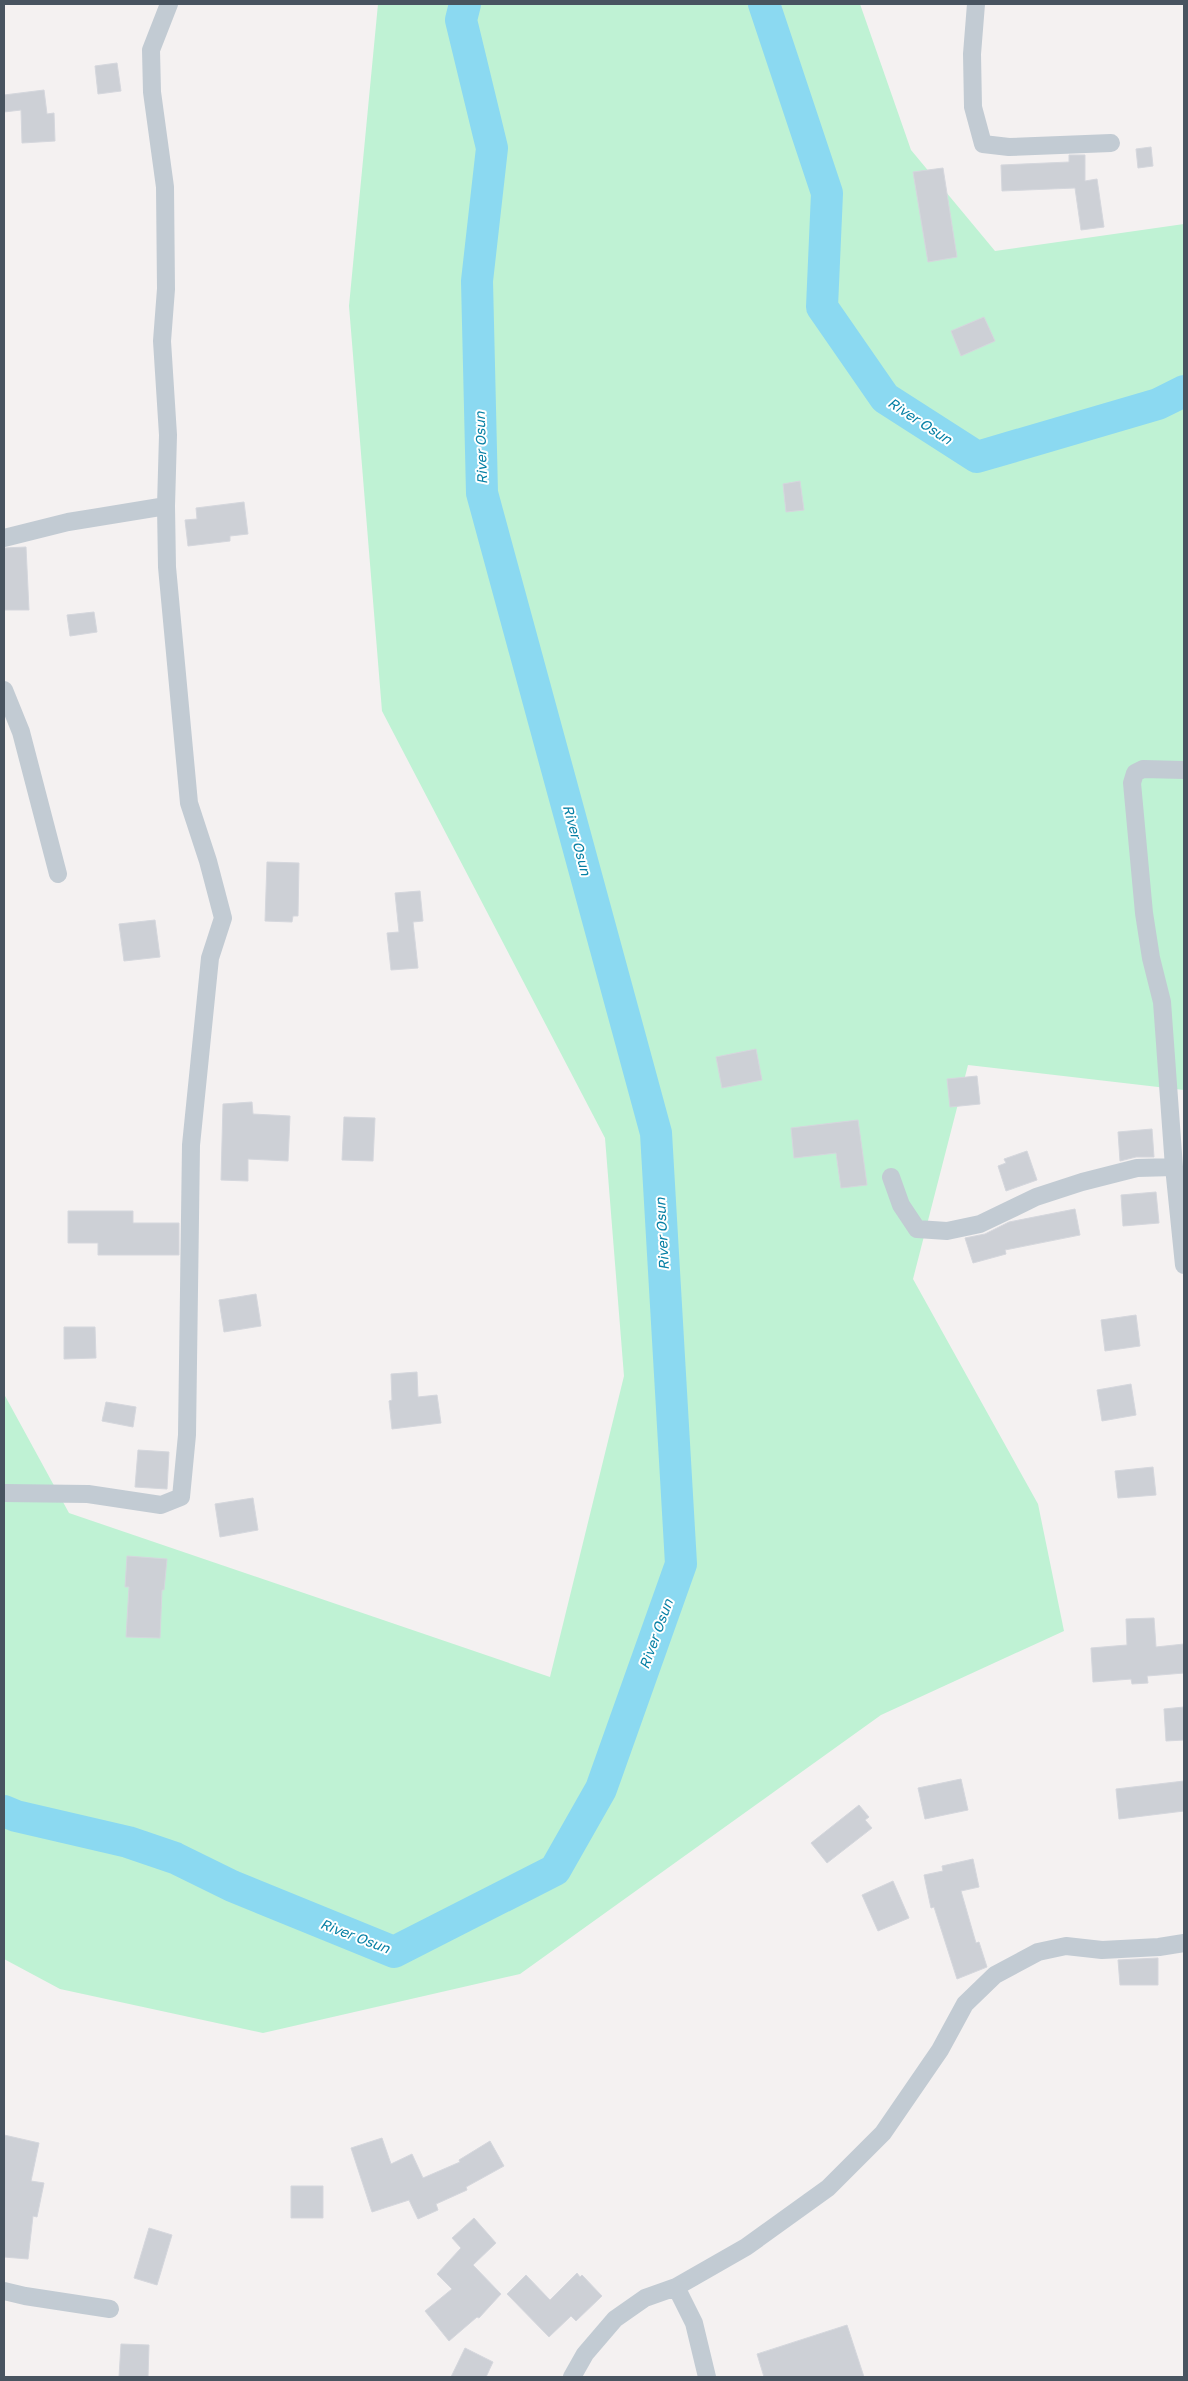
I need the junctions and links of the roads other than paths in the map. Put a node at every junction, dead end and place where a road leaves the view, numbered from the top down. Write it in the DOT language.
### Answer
graph roads {
  1 [pos="169,4"];
  2 [pos="976,4"];
  3 [pos="1112,143"];
  4 [pos="166,506"];
  5 [pos="4,538"];
  6 [pos="4,690"];
  7 [pos="1184,770"];
  8 [pos="58,874"];
  9 [pos="1174,1167"];
  10 [pos="891,1177"];
  11 [pos="1184,1265"];
  12 [pos="4,1493"];
  13 [pos="1184,1943"];
  14 [pos="676,2287"];
  15 [pos="4,2291"];
  16 [pos="110,2309"];
  17 [pos="572,2377"];
  18 [pos="707,2377"];
  1 -- 4 [label="street"];
  2 -- 3 [label="street"];
  4 -- 5 [label="street"];
  4 -- 12 [label="street"];
  6 -- 8 [label="street"];
  7 -- 9 [label="street"];
  9 -- 10 [label="street"];
  9 -- 11 [label="street"];
  13 -- 14 [label="street"];
  14 -- 17 [label="street"];
  14 -- 18 [label="street"];
  15 -- 16 [label="street"];
}
